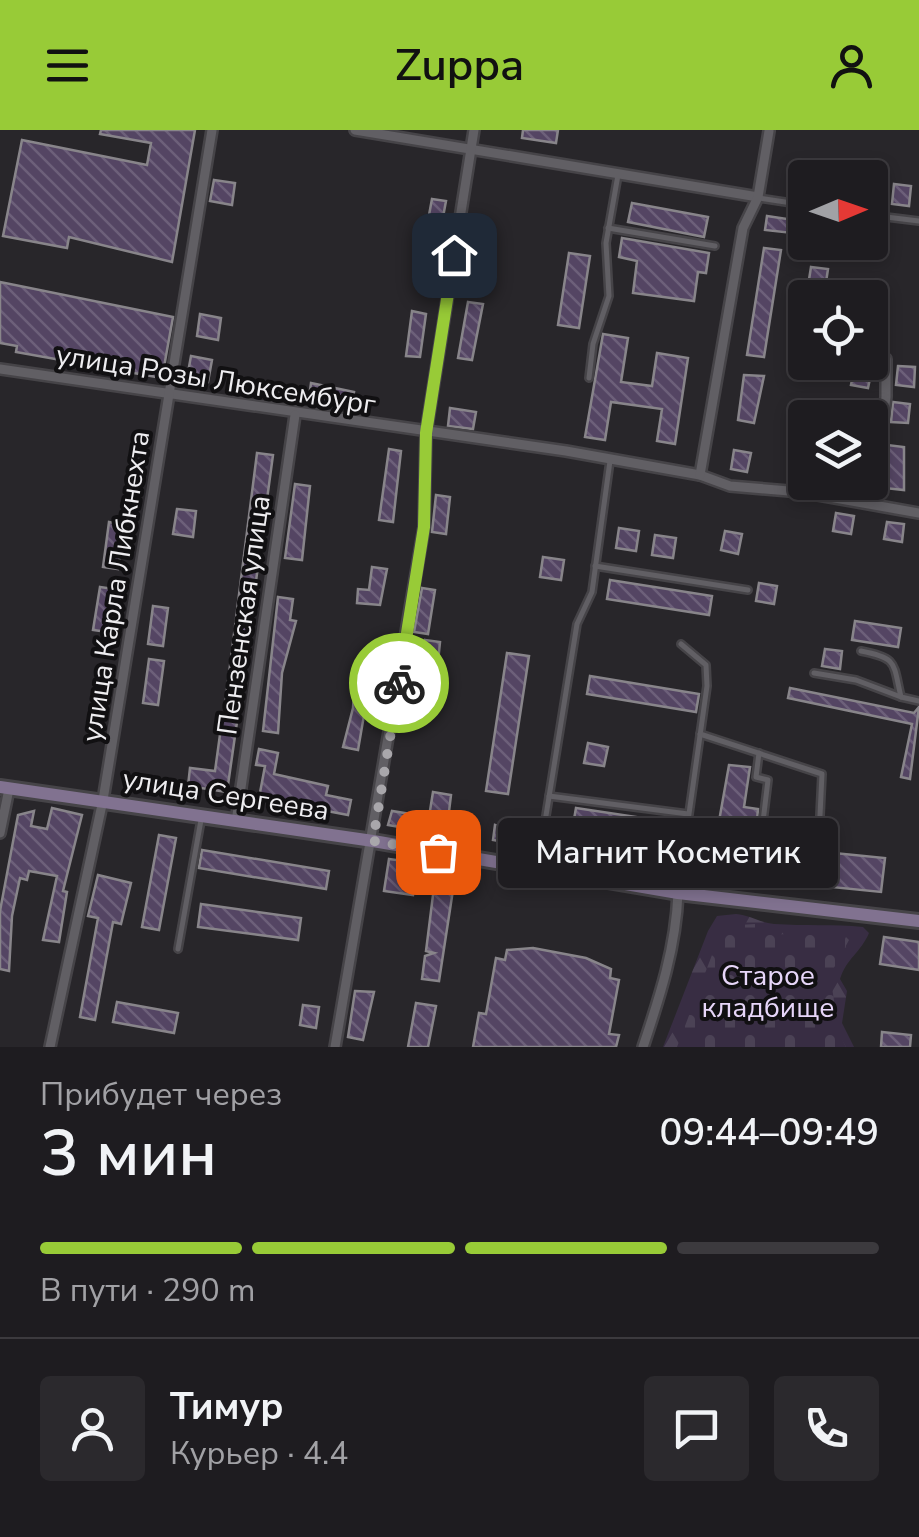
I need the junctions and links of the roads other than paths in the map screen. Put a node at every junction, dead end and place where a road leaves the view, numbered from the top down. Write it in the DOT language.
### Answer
graph roads {
  1 [pos="212,130"];
  2 [pos="355,130"];
  3 [pos="474,130"];
  4 [pos="768,130"];
  5 [pos="471,148"];
  6 [pos="619,172"];
  7 [pos="758,198"];
  8 [pos="788,203"];
  9 [pos="888,217"];
  10 [pos="919,221"];
  11 [pos="608,228"];
  12 [pos="715,246"];
  13 [pos="0,370"];
  14 [pos="588,378"];
  15 [pos="886,380"];
  16 [pos="168,394"];
  17 [pos="295,416"];
  18 [pos="426,433"];
  19 [pos="610,461"];
  20 [pos="700,475"];
  21 [pos="871,502"];
  22 [pos="919,513"];
  23 [pos="595,566"];
  24 [pos="748,590"];
  25 [pos="681,644"];
  26 [pos="861,652"];
  27 [pos="814,673"];
  28 [pos="901,698"];
  29 [pos="919,701"];
  30 [pos="700,734"];
  31 [pos="759,753"];
  32 [pos="5,788"];
  33 [pos="549,796"];
  34 [pos="103,800"];
  35 [pos="688,814"];
  36 [pos="201,817"];
  37 [pos="236,822"];
  38 [pos="0,833"];
  39 [pos="373,841"];
  40 [pos="818,856"];
  41 [pos="758,863"];
  42 [pos="537,869"];
  43 [pos="678,893"];
  44 [pos="919,922"];
  45 [pos="178,949"];
  46 [pos="50,1047"];
  47 [pos="335,1047"];
  48 [pos="643,1047"];
  1 -- 16 [label="street, улица Карла Либкнехта"];
  2 -- 5 [label="street"];
  3 -- 5 [label="street"];
  4 -- 7 [label="street"];
  5 -- 6 [label="street"];
  5 -- 18 [label="street"];
  6 -- 7 [label="street"];
  6 -- 11 [label="lane"];
  7 -- 8 [label="lane"];
  7 -- 20 [label="street"];
  9 -- 10 [label="lane"];
  11 -- 12 [label="lane"];
  11 -- 14 [label="lane"];
  13 -- 16 [label="street, улица Розы Люксембург"];
  15 -- 21 [label="street"];
  16 -- 17 [label="street, улица Розы Люксембург"];
  16 -- 34 [label="street, улица Карла Либкнехта"];
  17 -- 18 [label="street, улица Розы Люксембург"];
  17 -- 37 [label="street, Пензенская улица"];
  18 -- 19 [label="street, улица Розы Люксембург"];
  18 -- 39 [label="street"];
  19 -- 20 [label="street, улица Розы Люксембург"];
  19 -- 23 [label="lane"];
  20 -- 21 [label="street, улица Розы Люксембург"];
  21 -- 22 [label="street, улица Розы Люксембург"];
  23 -- 24 [label="lane"];
  23 -- 33 [label="lane"];
  25 -- 30 [label="lane"];
  26 -- 28 [label="lane"];
  27 -- 28 [label="lane"];
  28 -- 29 [label="lane"];
  30 -- 31 [label="lane"];
  30 -- 35 [label="lane"];
  31 -- 40 [label="lane"];
  31 -- 41 [label="lane"];
  32 -- 34 [label="main road, улица Сергеева"];
  32 -- 38 [label="street"];
  33 -- 35 [label="lane"];
  33 -- 42 [label="lane"];
  34 -- 36 [label="main road, улица Сергеева"];
  34 -- 46 [label="street, улица Карла Либкнехта"];
  35 -- 43 [label="lane"];
  36 -- 37 [label="main road, улица Сергеева"];
  36 -- 45 [label="lane"];
  37 -- 39 [label="main road, улица Сергеева"];
  39 -- 42 [label="main road, улица Сергеева"];
  39 -- 47 [label="street"];
  42 -- 43 [label="main road, улица Сергеева"];
  43 -- 44 [label="main road, улица Сергеева"];
  43 -- 48 [label="street"];
}
